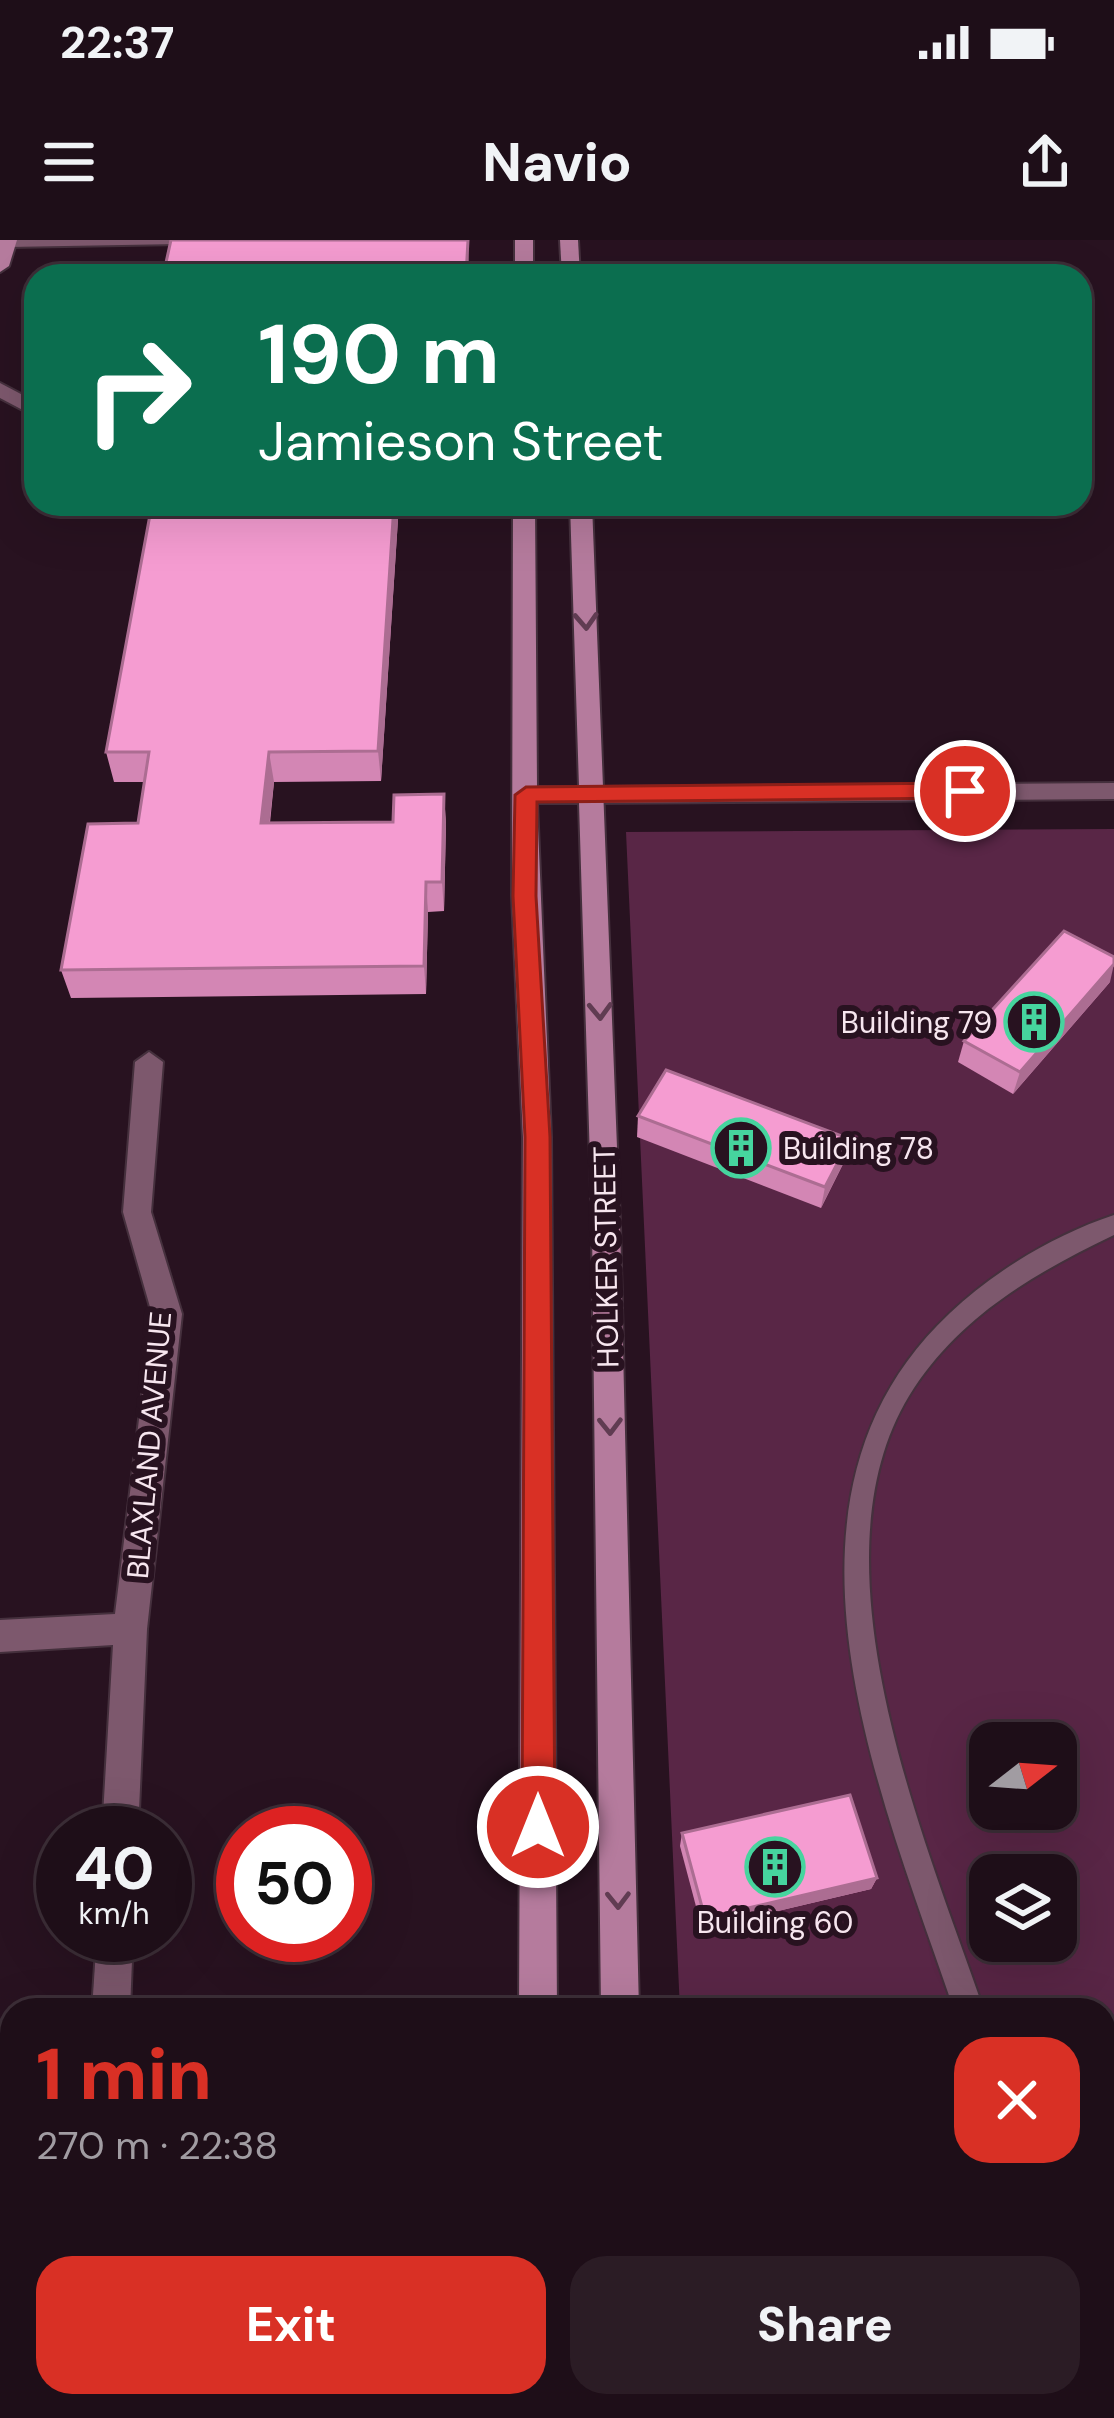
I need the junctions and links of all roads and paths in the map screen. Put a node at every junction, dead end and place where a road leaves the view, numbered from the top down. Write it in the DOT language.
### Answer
graph roads {
  1 [pos="179,240"];
  2 [pos="8,241"];
  3 [pos="92,241"];
  4 [pos="0,266"];
  5 [pos="524,516"];
  6 [pos="582,516"];
  7 [pos="1114,790"];
  8 [pos="526,795"];
  9 [pos="594,795"];
  10 [pos="149,1062"];
  11 [pos="1114,1224"];
  12 [pos="130,1629"];
  13 [pos="0,1636"];
  14 [pos="121,1806"];
  15 [pos="114,1962"];
  16 [pos="112,1998"];
  17 [pos="538,1998"];
  18 [pos="620,1998"];
  19 [pos="966,1998"];
  1 -- 3 [label="lane"];
  2 -- 3 [label="lane"];
  2 -- 4 [label="main road"];
  5 -- 8 [label="main road"];
  6 -- 9 [label="main road, HOLKER STREET, one-way"];
  7 -- 9 [label="street"];
  8 -- 9 [label="main road"];
  8 -- 17 [label="main road"];
  9 -- 18 [label="main road, HOLKER STREET, one-way"];
  10 -- 12 [label="street, BLAXLAND AVENUE"];
  11 -- 19 [label="lane"];
  12 -- 13 [label="street"];
  12 -- 14 [label="street, BLAXLAND AVENUE"];
  15 -- 16 [label="street"];
}
